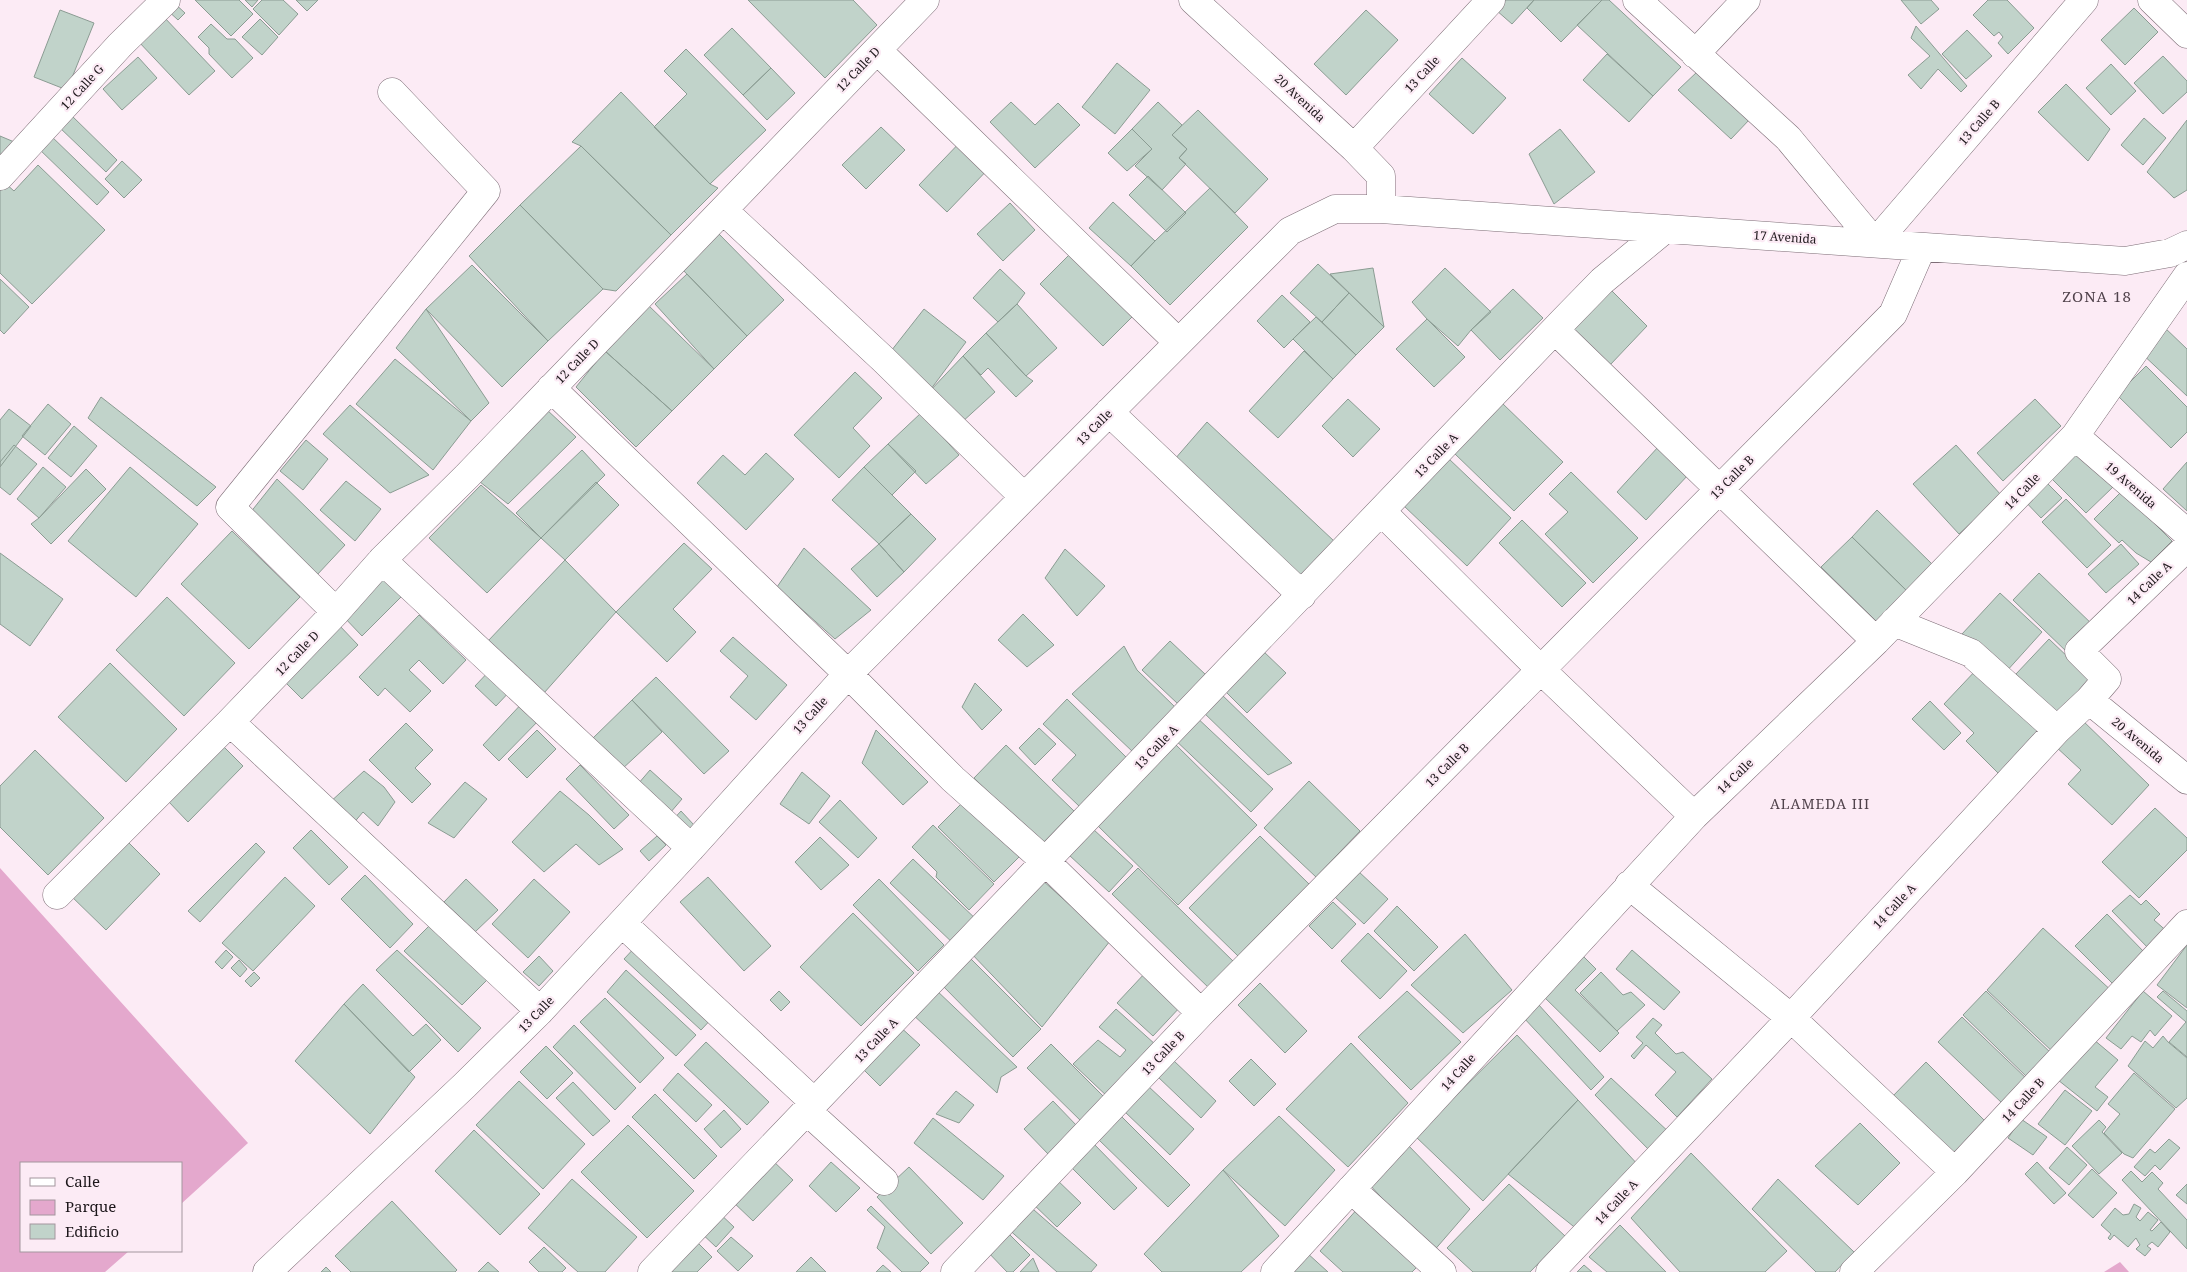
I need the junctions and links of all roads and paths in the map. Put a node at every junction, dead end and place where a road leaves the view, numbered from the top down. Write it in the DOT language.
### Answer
graph roads {
  1 [pos="166,0"];
  2 [pos="925,0"];
  3 [pos="1193,0"];
  4 [pos="1491,0"];
  5 [pos="1637,0"];
  6 [pos="1746,0"];
  7 [pos="2084,0"];
  8 [pos="2152,0"];
  9 [pos="2187,34"];
  10 [pos="877,50"];
  11 [pos="1695,54"];
  12 [pos="392,92"];
  13 [pos="1354,148"];
  14 [pos="0,176"];
  15 [pos="1381,209"];
  16 [pos="723,210"];
  17 [pos="1665,228"];
  18 [pos="1875,243"];
  19 [pos="2187,245"];
  20 [pos="1922,247"];
  21 [pos="2187,276"];
  22 [pos="1556,330"];
  23 [pos="1178,342"];
  24 [pos="551,388"];
  25 [pos="1110,412"];
  26 [pos="2075,436"];
  27 [pos="1720,488"];
  28 [pos="1024,497"];
  29 [pos="1382,512"];
  30 [pos="2187,533"];
  31 [pos="2187,547"];
  32 [pos="382,560"];
  33 [pos="1302,595"];
  34 [pos="336,612"];
  35 [pos="1885,632"];
  36 [pos="1541,670"];
  37 [pos="848,674"];
  38 [pos="2090,700"];
  39 [pos="230,722"];
  40 [pos="2057,730"];
  41 [pos="2187,780"];
  42 [pos="1694,816"];
  43 [pos="691,848"];
  44 [pos="1046,862"];
  45 [pos="1629,885"];
  46 [pos="57,894"];
  47 [pos="622,923"];
  48 [pos="2187,924"];
  49 [pos="540,1011"];
  50 [pos="1201,1014"];
  51 [pos="1791,1018"];
  52 [pos="811,1107"];
  53 [pos="1955,1172"];
  54 [pos="884,1181"];
  55 [pos="1351,1189"];
  56 [pos="267,1272"];
  57 [pos="652,1272"];
  58 [pos="955,1272"];
  59 [pos="1275,1272"];
  60 [pos="1442,1272"];
  61 [pos="1550,1272"];
  62 [pos="1854,1272"];
  1 -- 14 [label="street, 12 Calle G"];
  2 -- 10 [label="street, 12 Calle D"];
  3 -- 13 [label="street, 20 Avenida"];
  4 -- 13 [label="street, 13 Calle"];
  5 -- 11 [label="street"];
  6 -- 11 [label="street"];
  7 -- 18 [label="street, 13 Calle B"];
  8 -- 9 [label="street"];
  10 -- 16 [label="street, 12 Calle D"];
  10 -- 23 [label="street"];
  11 -- 18 [label="street"];
  12 -- 34 [label="street"];
  13 -- 15 [label="street, 20 Avenida"];
  15 -- 17 [label="street, 17 Avenida"];
  15 -- 23 [label="street, 13 Calle"];
  16 -- 24 [label="street, 12 Calle D"];
  16 -- 28 [label="street"];
  17 -- 18 [label="street, 17 Avenida"];
  17 -- 22 [label="street, 13 Calle A"];
  18 -- 20 [label="street, 17 Avenida"];
  19 -- 20 [label="street, 17 Avenida"];
  20 -- 27 [label="street, 13 Calle B"];
  21 -- 26 [label="street, 14 Calle"];
  22 -- 27 [label="street"];
  22 -- 29 [label="street, 13 Calle A"];
  23 -- 25 [label="street, 13 Calle"];
  24 -- 32 [label="street, 12 Calle D"];
  24 -- 37 [label="street"];
  25 -- 28 [label="street, 13 Calle"];
  25 -- 33 [label="street"];
  26 -- 30 [label="street, 19 Avenida"];
  26 -- 35 [label="street, 14 Calle"];
  27 -- 35 [label="street"];
  27 -- 36 [label="street, 13 Calle B"];
  28 -- 37 [label="street, 13 Calle"];
  29 -- 33 [label="street, 13 Calle A"];
  29 -- 36 [label="street"];
  31 -- 38 [label="street, 14 Calle A"];
  32 -- 34 [label="street, 12 Calle D"];
  32 -- 43 [label="street"];
  33 -- 44 [label="street, 13 Calle A"];
  34 -- 39 [label="street, 12 Calle D"];
  35 -- 40 [label="street"];
  35 -- 42 [label="street, 14 Calle"];
  36 -- 42 [label="street"];
  36 -- 50 [label="street, 13 Calle B"];
  37 -- 43 [label="street, 13 Calle"];
  37 -- 44 [label="street"];
  38 -- 40 [label="street, 14 Calle A"];
  38 -- 41 [label="street, 20 Avenida"];
  39 -- 46 [label="street, 12 Calle D"];
  39 -- 49 [label="street"];
  40 -- 51 [label="street, 14 Calle A"];
  42 -- 45 [label="street, 14 Calle"];
  43 -- 47 [label="street, 13 Calle"];
  44 -- 50 [label="street"];
  44 -- 52 [label="street, 13 Calle A"];
  45 -- 51 [label="street"];
  45 -- 55 [label="street, 14 Calle"];
  47 -- 49 [label="street, 13 Calle"];
  47 -- 52 [label="street"];
  48 -- 53 [label="street, 14 Calle B"];
  49 -- 56 [label="street, 13 Calle"];
  50 -- 58 [label="street, 13 Calle B"];
  51 -- 53 [label="street"];
  51 -- 61 [label="street, 14 Calle A"];
  52 -- 54 [label="street"];
  52 -- 57 [label="street, 13 Calle A"];
  53 -- 62 [label="street, 14 Calle B"];
  55 -- 59 [label="street, 14 Calle"];
  55 -- 60 [label="street"];
}
